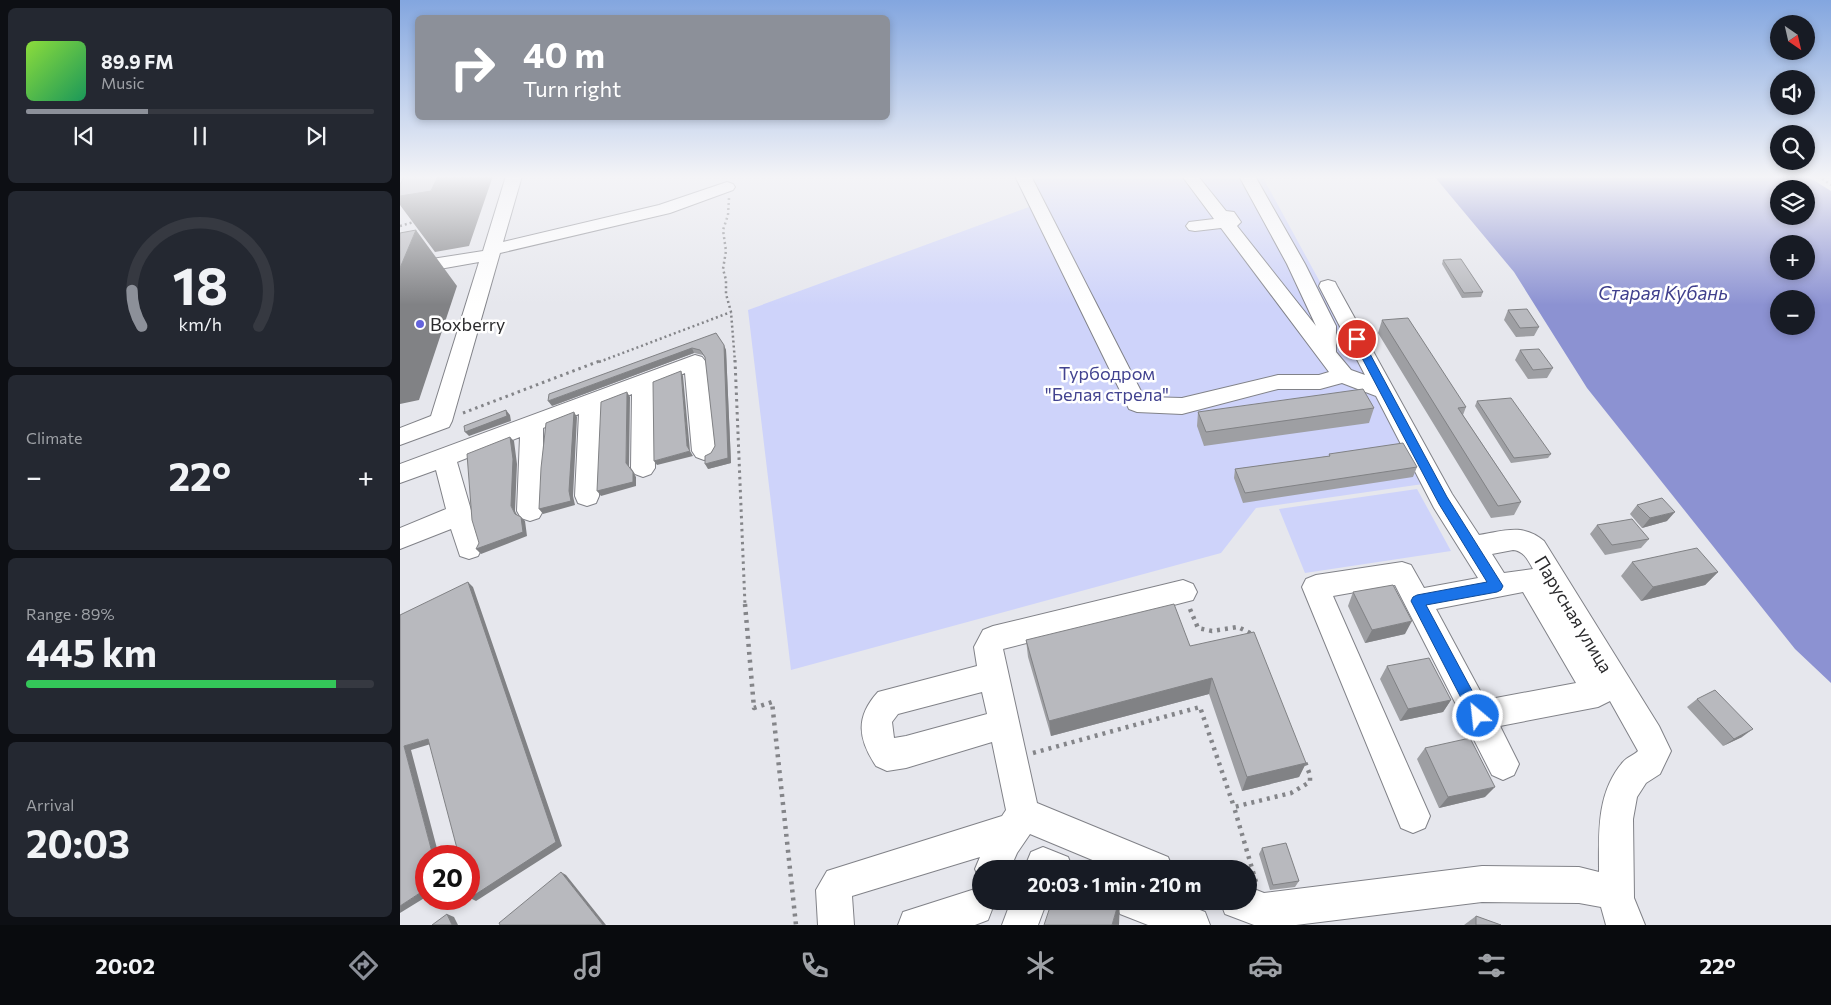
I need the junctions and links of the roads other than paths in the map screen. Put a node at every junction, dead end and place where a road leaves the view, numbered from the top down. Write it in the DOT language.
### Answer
graph roads {
  1 [pos="502,219"];
  2 [pos="623,219"];
  3 [pos="1045,219"];
  4 [pos="1224,219"];
  5 [pos="1271,219"];
  6 [pos="1226,222"];
  7 [pos="1195,226"];
  8 [pos="492,252"];
  9 [pos="404,269"];
  10 [pos="1328,286"];
  11 [pos="1326,352"];
  12 [pos="1343,375"];
  13 [pos="643,382"];
  14 [pos="1385,391"];
  15 [pos="591,401"];
  16 [pos="532,424"];
  17 [pos="400,437"];
  18 [pos="704,451"];
  19 [pos="444,456"];
  20 [pos="643,468"];
  21 [pos="400,474"];
  22 [pos="587,496"];
  23 [pos="530,511"];
  24 [pos="458,515"];
  25 [pos="400,539"];
  26 [pos="1473,547"];
  27 [pos="469,548"];
  28 [pos="1497,586"];
  29 [pos="1183,592"];
  30 [pos="1417,601"];
  31 [pos="994,675"];
  32 [pos="1478,716"];
  33 [pos="1004,724"];
  34 [pos="1503,764"];
  35 [pos="1413,816"];
  36 [pos="1018,822"];
  37 [pos="996,860"];
  38 [pos="1130,860"];
  39 [pos="1257,905"];
  40 [pos="972,909"];
  41 [pos="1622,909"];
  42 [pos="1026,910"];
  43 [pos="1144,912"];
  44 [pos="836,925"];
  45 [pos="916,925"];
  46 [pos="1020,925"];
  47 [pos="1192,925"];
  1 -- 8 [label="street"];
  2 -- 8 [label="street"];
  3 -- 12 [label="street"];
  4 -- 6 [label="street"];
  5 -- 11 [label="street"];
  6 -- 7 [label="street"];
  6 -- 11 [label="street"];
  8 -- 9 [label="street"];
  8 -- 17 [label="street"];
  10 -- 14 [label="street"];
  11 -- 12 [label="street"];
  12 -- 14 [label="street"];
  13 -- 15 [label="street"];
  13 -- 18 [label="street"];
  13 -- 20 [label="street"];
  14 -- 26 [label="street"];
  15 -- 16 [label="street"];
  15 -- 22 [label="street"];
  16 -- 19 [label="street"];
  16 -- 23 [label="street"];
  19 -- 21 [label="street"];
  19 -- 24 [label="street"];
  24 -- 25 [label="street"];
  24 -- 27 [label="street"];
  26 -- 28 [label="street"];
  26 -- 41 [label="street, Парусная улица"];
  28 -- 30 [label="street"];
  28 -- 32 [label="street"];
  29 -- 31 [label="street"];
  30 -- 32 [label="street"];
  30 -- 35 [label="street"];
  31 -- 33 [label="street"];
  31 -- 33 [label="street"];
  32 -- 34 [label="street"];
  33 -- 36 [label="street"];
  36 -- 37 [label="street"];
  36 -- 38 [label="street"];
  36 -- 44 [label="street"];
  39 -- 41 [label="street"];
  40 -- 45 [label="street"];
  42 -- 46 [label="street"];
  43 -- 47 [label="street"];
}
